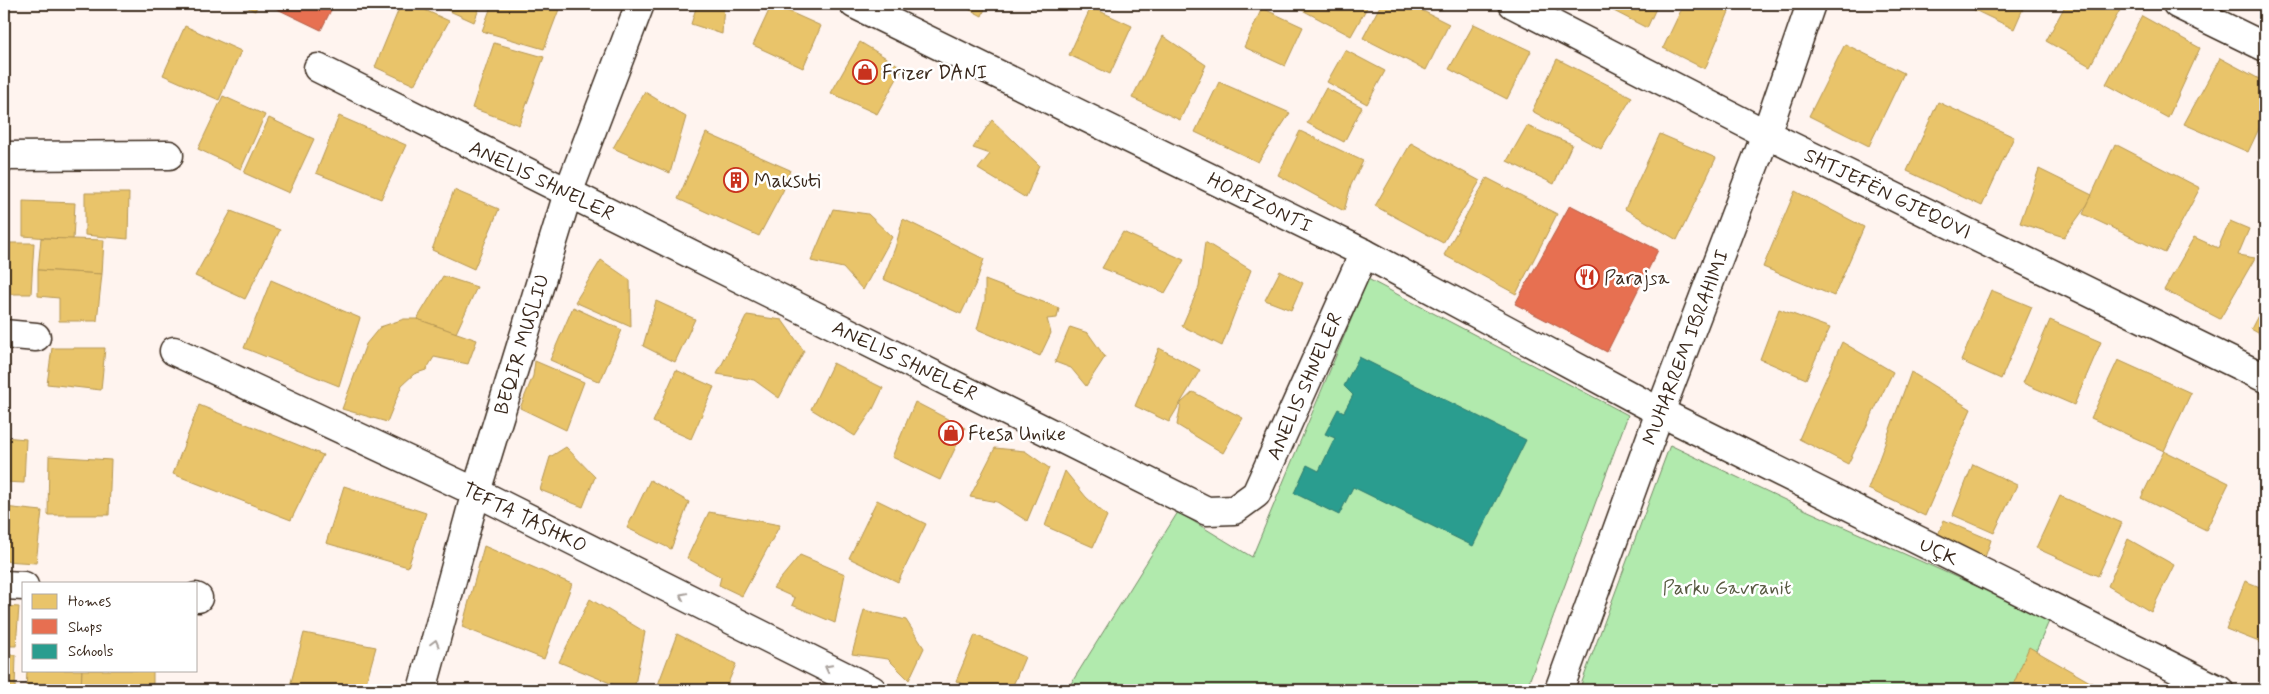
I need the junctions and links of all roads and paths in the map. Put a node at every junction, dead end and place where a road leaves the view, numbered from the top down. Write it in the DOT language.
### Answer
graph roads {
  1 [pos="640,4"];
  2 [pos="854,4"];
  3 [pos="1513,4"];
  4 [pos="1811,4"];
  5 [pos="2177,4"];
  6 [pos="2265,47"];
  7 [pos="318,68"];
  8 [pos="1766,134"];
  9 [pos="169,155"];
  10 [pos="4,156"];
  11 [pos="568,193"];
  12 [pos="1364,253"];
  13 [pos="4,334"];
  14 [pos="36,337"];
  15 [pos="174,351"];
  16 [pos="2265,378"];
  17 [pos="1660,412"];
  18 [pos="476,492"];
  19 [pos="4,585"];
  20 [pos="22,586"];
  21 [pos="422,690"];
  22 [pos="872,690"];
  23 [pos="1559,690"];
  24 [pos="2218,690"];
  1 -- 11 [label="street, BEQIR MUSLIU"];
  2 -- 12 [label="street, HORIZONTI"];
  3 -- 8 [label="street, SHTJEFËN GJEQOVI"];
  4 -- 8 [label="street, MUHARREM IBRAHIMI"];
  5 -- 6 [label="street"];
  7 -- 11 [label="street, ANELIS SHNELER"];
  8 -- 16 [label="street, SHTJEFËN GJEQOVI"];
  8 -- 17 [label="street, MUHARREM IBRAHIMI"];
  9 -- 10 [label="street"];
  11 -- 12 [label="street, ANELIS SHNELER"];
  11 -- 18 [label="street, BEQIR MUSLIU"];
  12 -- 17 [label="street, HORIZONTI"];
  13 -- 14 [label="street"];
  15 -- 18 [label="street, TEFTA TASHKO"];
  17 -- 23 [label="street, MUHARREM IBRAHIMI"];
  17 -- 24 [label="street, UÇK"];
  21 -- 18 [label="street, BEQIR MUSLIU, one-way"];
  22 -- 18 [label="street, TEFTA TASHKO, one-way"];
  19 -- 20 [label="street"];
}
